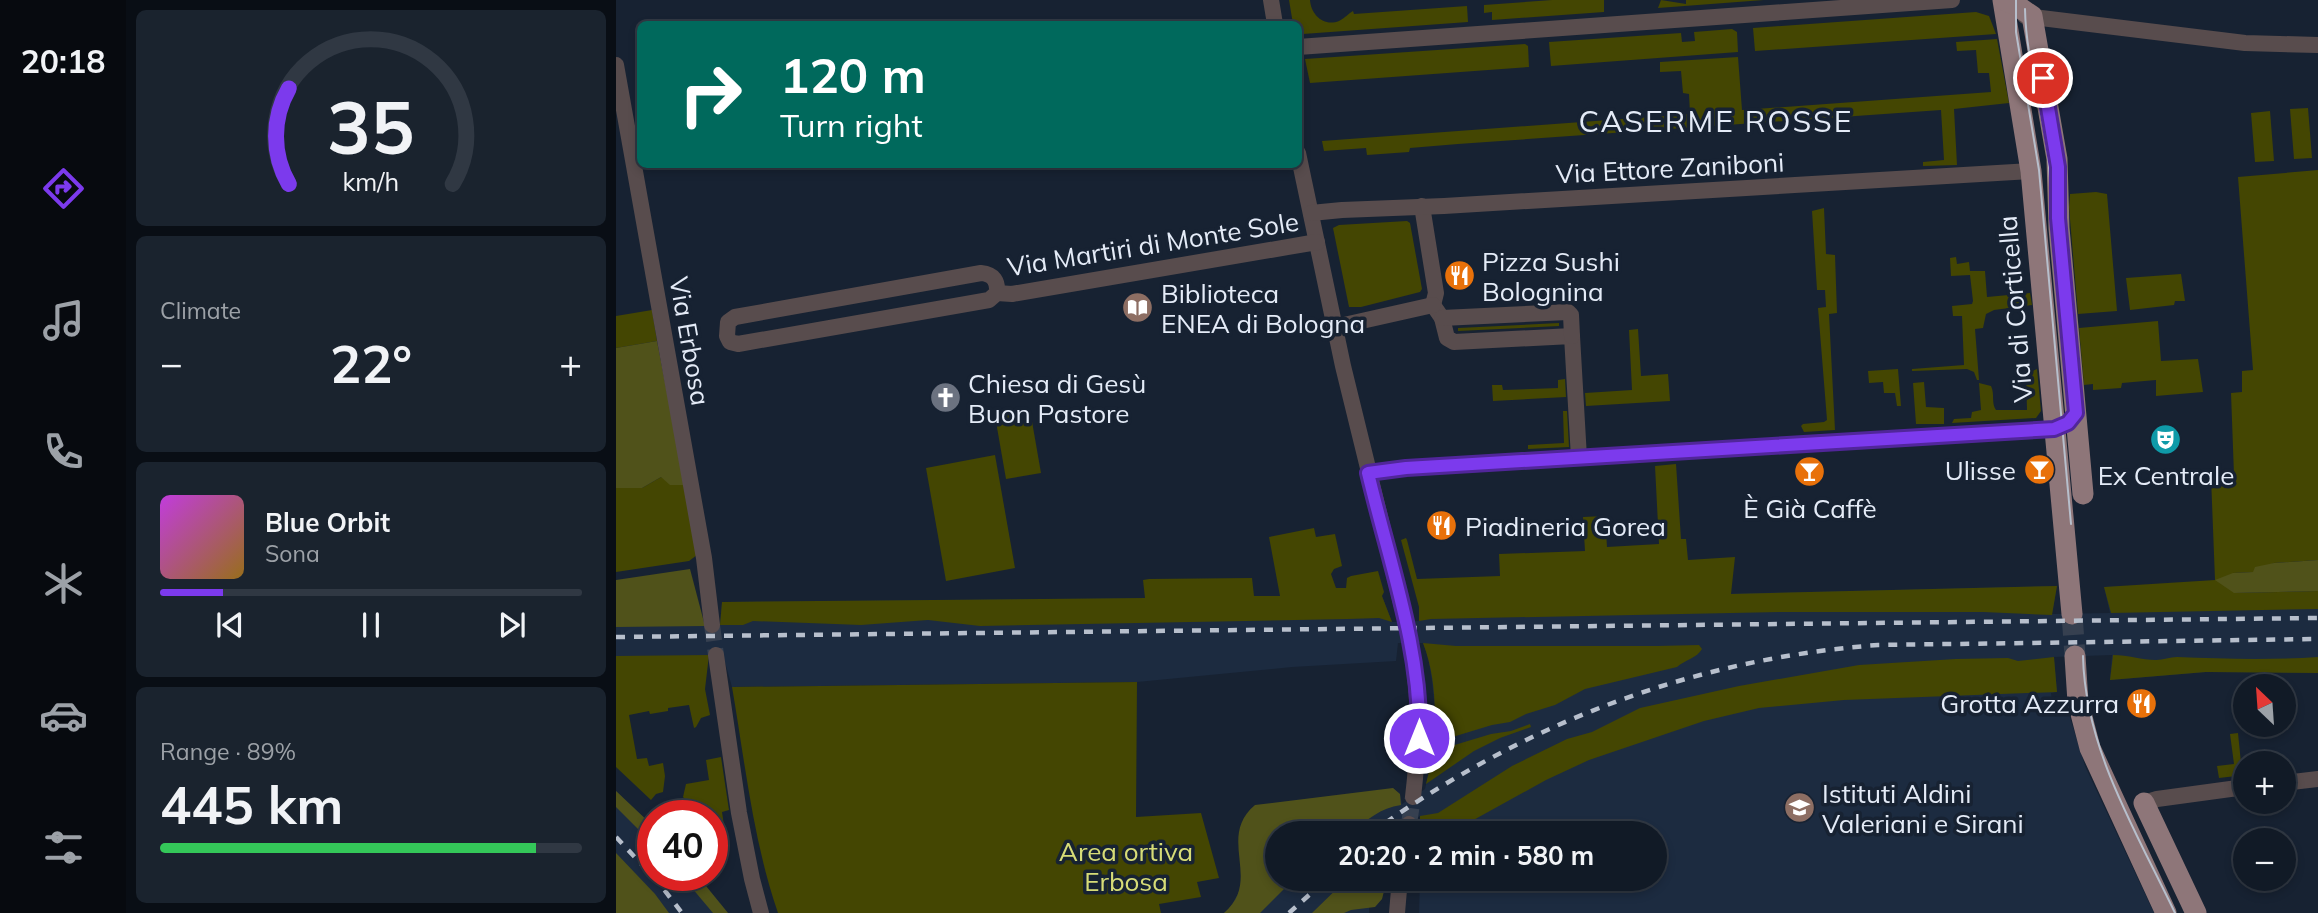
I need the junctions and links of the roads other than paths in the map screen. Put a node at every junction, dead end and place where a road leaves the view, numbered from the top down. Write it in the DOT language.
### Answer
graph roads {
  1 [pos="1271,0"];
  2 [pos="1952,0"];
  3 [pos="2003,0"];
  4 [pos="1845,4"];
  5 [pos="2032,16"];
  6 [pos="1274,21"];
  7 [pos="2006,25"];
  8 [pos="2318,44"];
  9 [pos="1302,47"];
  10 [pos="616,65"];
  11 [pos="1301,168"];
  12 [pos="2031,171"];
  13 [pos="1422,206"];
  14 [pos="1311,213"];
  15 [pos="1317,242"];
  16 [pos="997,293"];
  17 [pos="1438,311"];
  18 [pos="1335,327"];
  19 [pos="1572,336"];
  20 [pos="2076,413"];
  21 [pos="2054,429"];
  22 [pos="1579,458"];
  23 [pos="1368,473"];
  24 [pos="2083,494"];
  25 [pos="2072,614"];
  26 [pos="712,625"];
  27 [pos="716,655"];
  28 [pos="2074,656"];
  29 [pos="2318,779"];
  30 [pos="2296,782"];
  31 [pos="2233,790"];
  32 [pos="1413,797"];
  33 [pos="2144,803"];
  34 [pos="1399,891"];
  35 [pos="761,913"];
  36 [pos="1396,913"];
  37 [pos="2166,913"];
  38 [pos="2196,913"];
  1 -- 6 [label="street"];
  2 -- 4 [label="street"];
  3 -- 5 [label="main road"];
  3 -- 7 [label="main road, Via di Corticella"];
  4 -- 9 [label="street"];
  5 -- 7 [label="street"];
  5 -- 8 [label="street"];
  5 -- 20 [label="main road, Via di Corticella"];
  7 -- 12 [label="main road, Via di Corticella"];
  10 -- 26 [label="street, Via Erbosa"];
  11 -- 14 [label="street"];
  12 -- 13 [label="street, Via Ettore Zaniboni"];
  12 -- 21 [label="main road, Via di Corticella"];
  13 -- 14 [label="street, Via Ettore Zaniboni"];
  13 -- 17 [label="street"];
  14 -- 15 [label="street"];
  15 -- 16 [label="street, Via Martiri di Monte Sole"];
  15 -- 18 [label="street"];
  16 -- 16 [label="street, Via Martiri di Monte Sole"];
  17 -- 18 [label="street"];
  17 -- 19 [label="street"];
  17 -- 19 [label="street"];
  18 -- 23 [label="street"];
  19 -- 22 [label="street"];
  20 -- 21 [label="main road"];
  20 -- 24 [label="main road, Via di Corticella"];
  21 -- 22 [label="street"];
  21 -- 25 [label="main road, Via di Corticella"];
  22 -- 23 [label="street"];
  23 -- 32 [label="street"];
  27 -- 35 [label="street"];
  28 -- 37 [label="main road"];
  29 -- 30 [label="street"];
  31 -- 33 [label="street"];
  33 -- 38 [label="main road"];
  34 -- 36 [label="street"];
}
